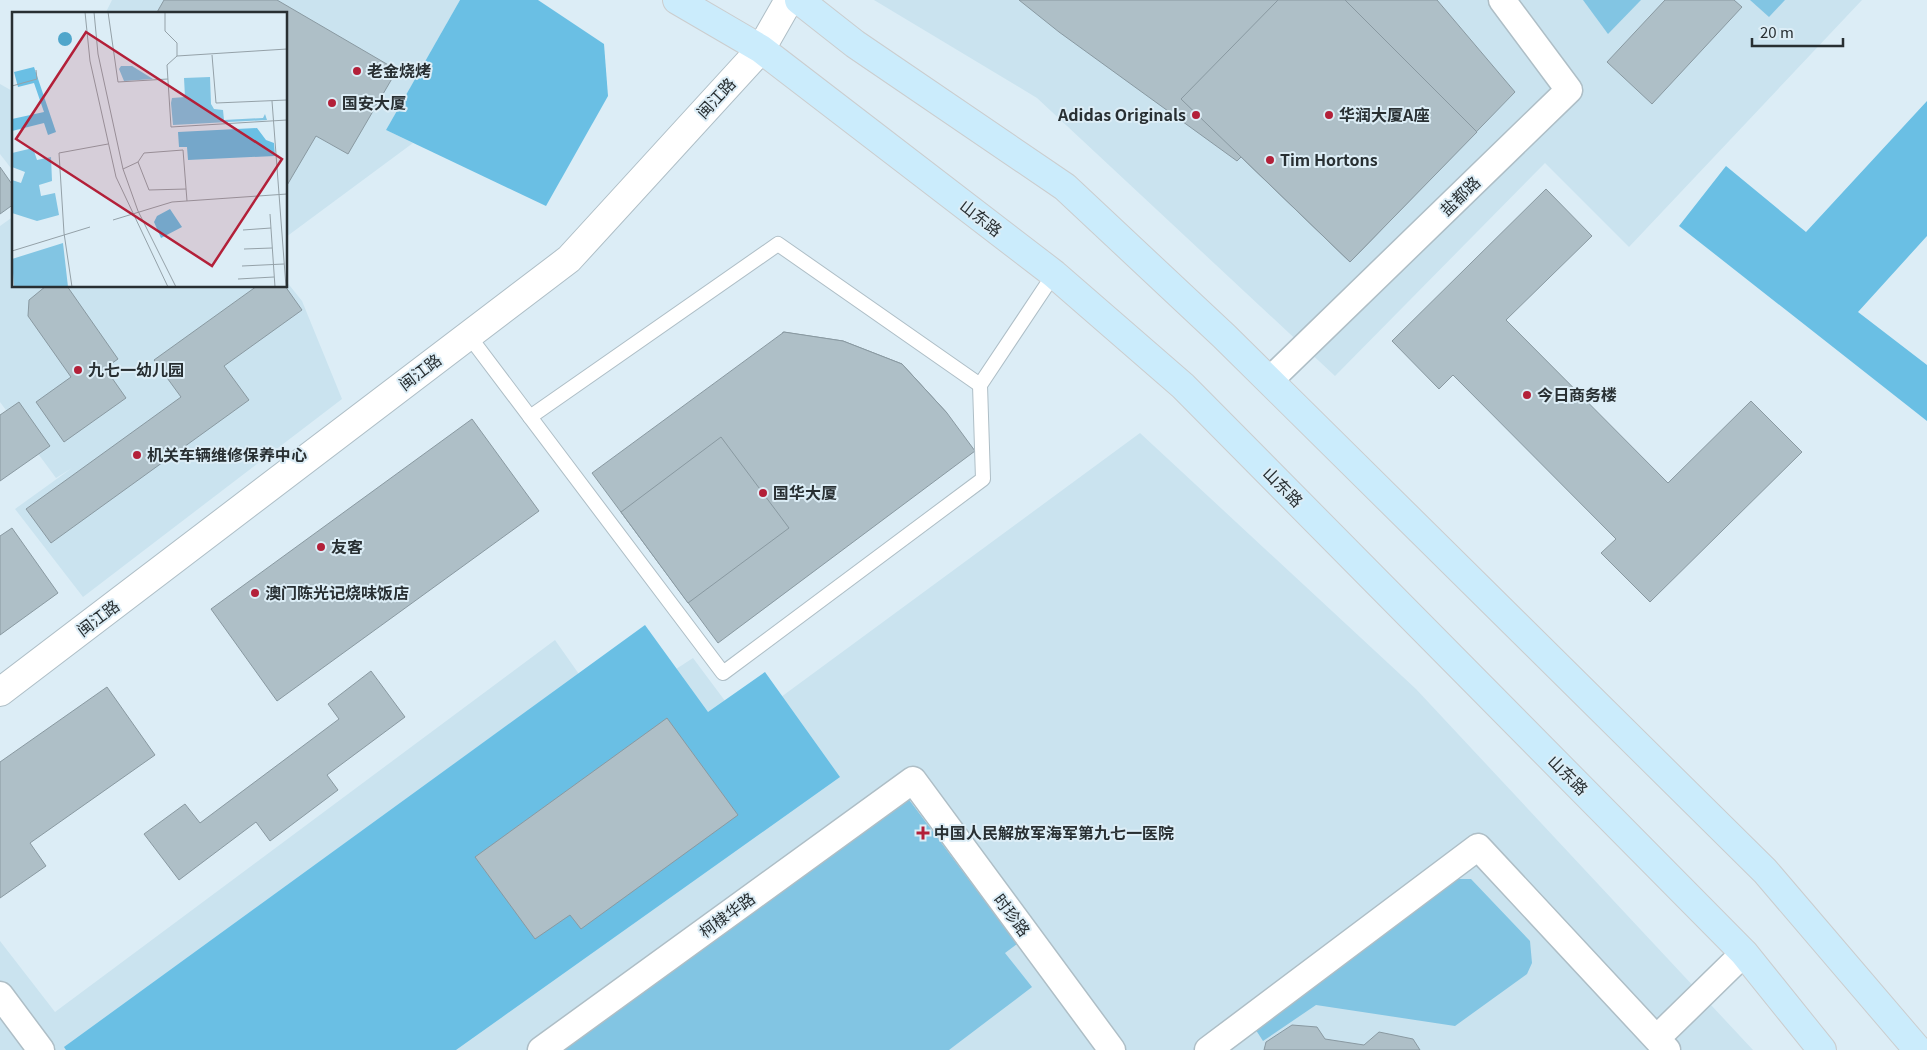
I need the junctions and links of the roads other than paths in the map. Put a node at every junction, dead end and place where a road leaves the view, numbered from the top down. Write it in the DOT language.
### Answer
graph roads {
  1 [pos="677,0"];
  2 [pos="789,0"];
  3 [pos="799,0"];
  4 [pos="1502,0"];
  5 [pos="762,49"];
  6 [pos="1054,274"];
  7 [pos="468,336"];
  8 [pos="1270,380"];
  9 [pos="980,384"];
  10 [pos="530,417"];
  11 [pos="0,692"];
  12 [pos="913,780"];
  13 [pos="1744,953"];
  14 [pos="0,995"];
  15 [pos="1662,1044"];
  16 [pos="42,1050"];
  17 [pos="540,1050"];
  18 [pos="1112,1050"];
  19 [pos="1208,1050"];
  20 [pos="1822,1050"];
  21 [pos="1918,1050"];
  1 -- 5 [label="main road, 山东路"];
  2 -- 5 [label="street, 闽江路"];
  3 -- 8 [label="main road"];
  4 -- 8 [label="street, 盐都路"];
  5 -- 6 [label="main road, 山东路"];
  5 -- 7 [label="street, 闽江路"];
  6 -- 9 [label="lane"];
  6 -- 13 [label="main road, 山东路"];
  7 -- 10 [label="lane"];
  7 -- 11 [label="street, 闽江路"];
  8 -- 21 [label="main road"];
  9 -- 10 [label="lane"];
  9 -- 10 [label="lane"];
  12 -- 17 [label="street, 柯棣华路"];
  12 -- 18 [label="street, 时珍路"];
  13 -- 15 [label="street"];
  13 -- 20 [label="main road, 山东路"];
  14 -- 16 [label="street"];
  15 -- 19 [label="street"];
}
